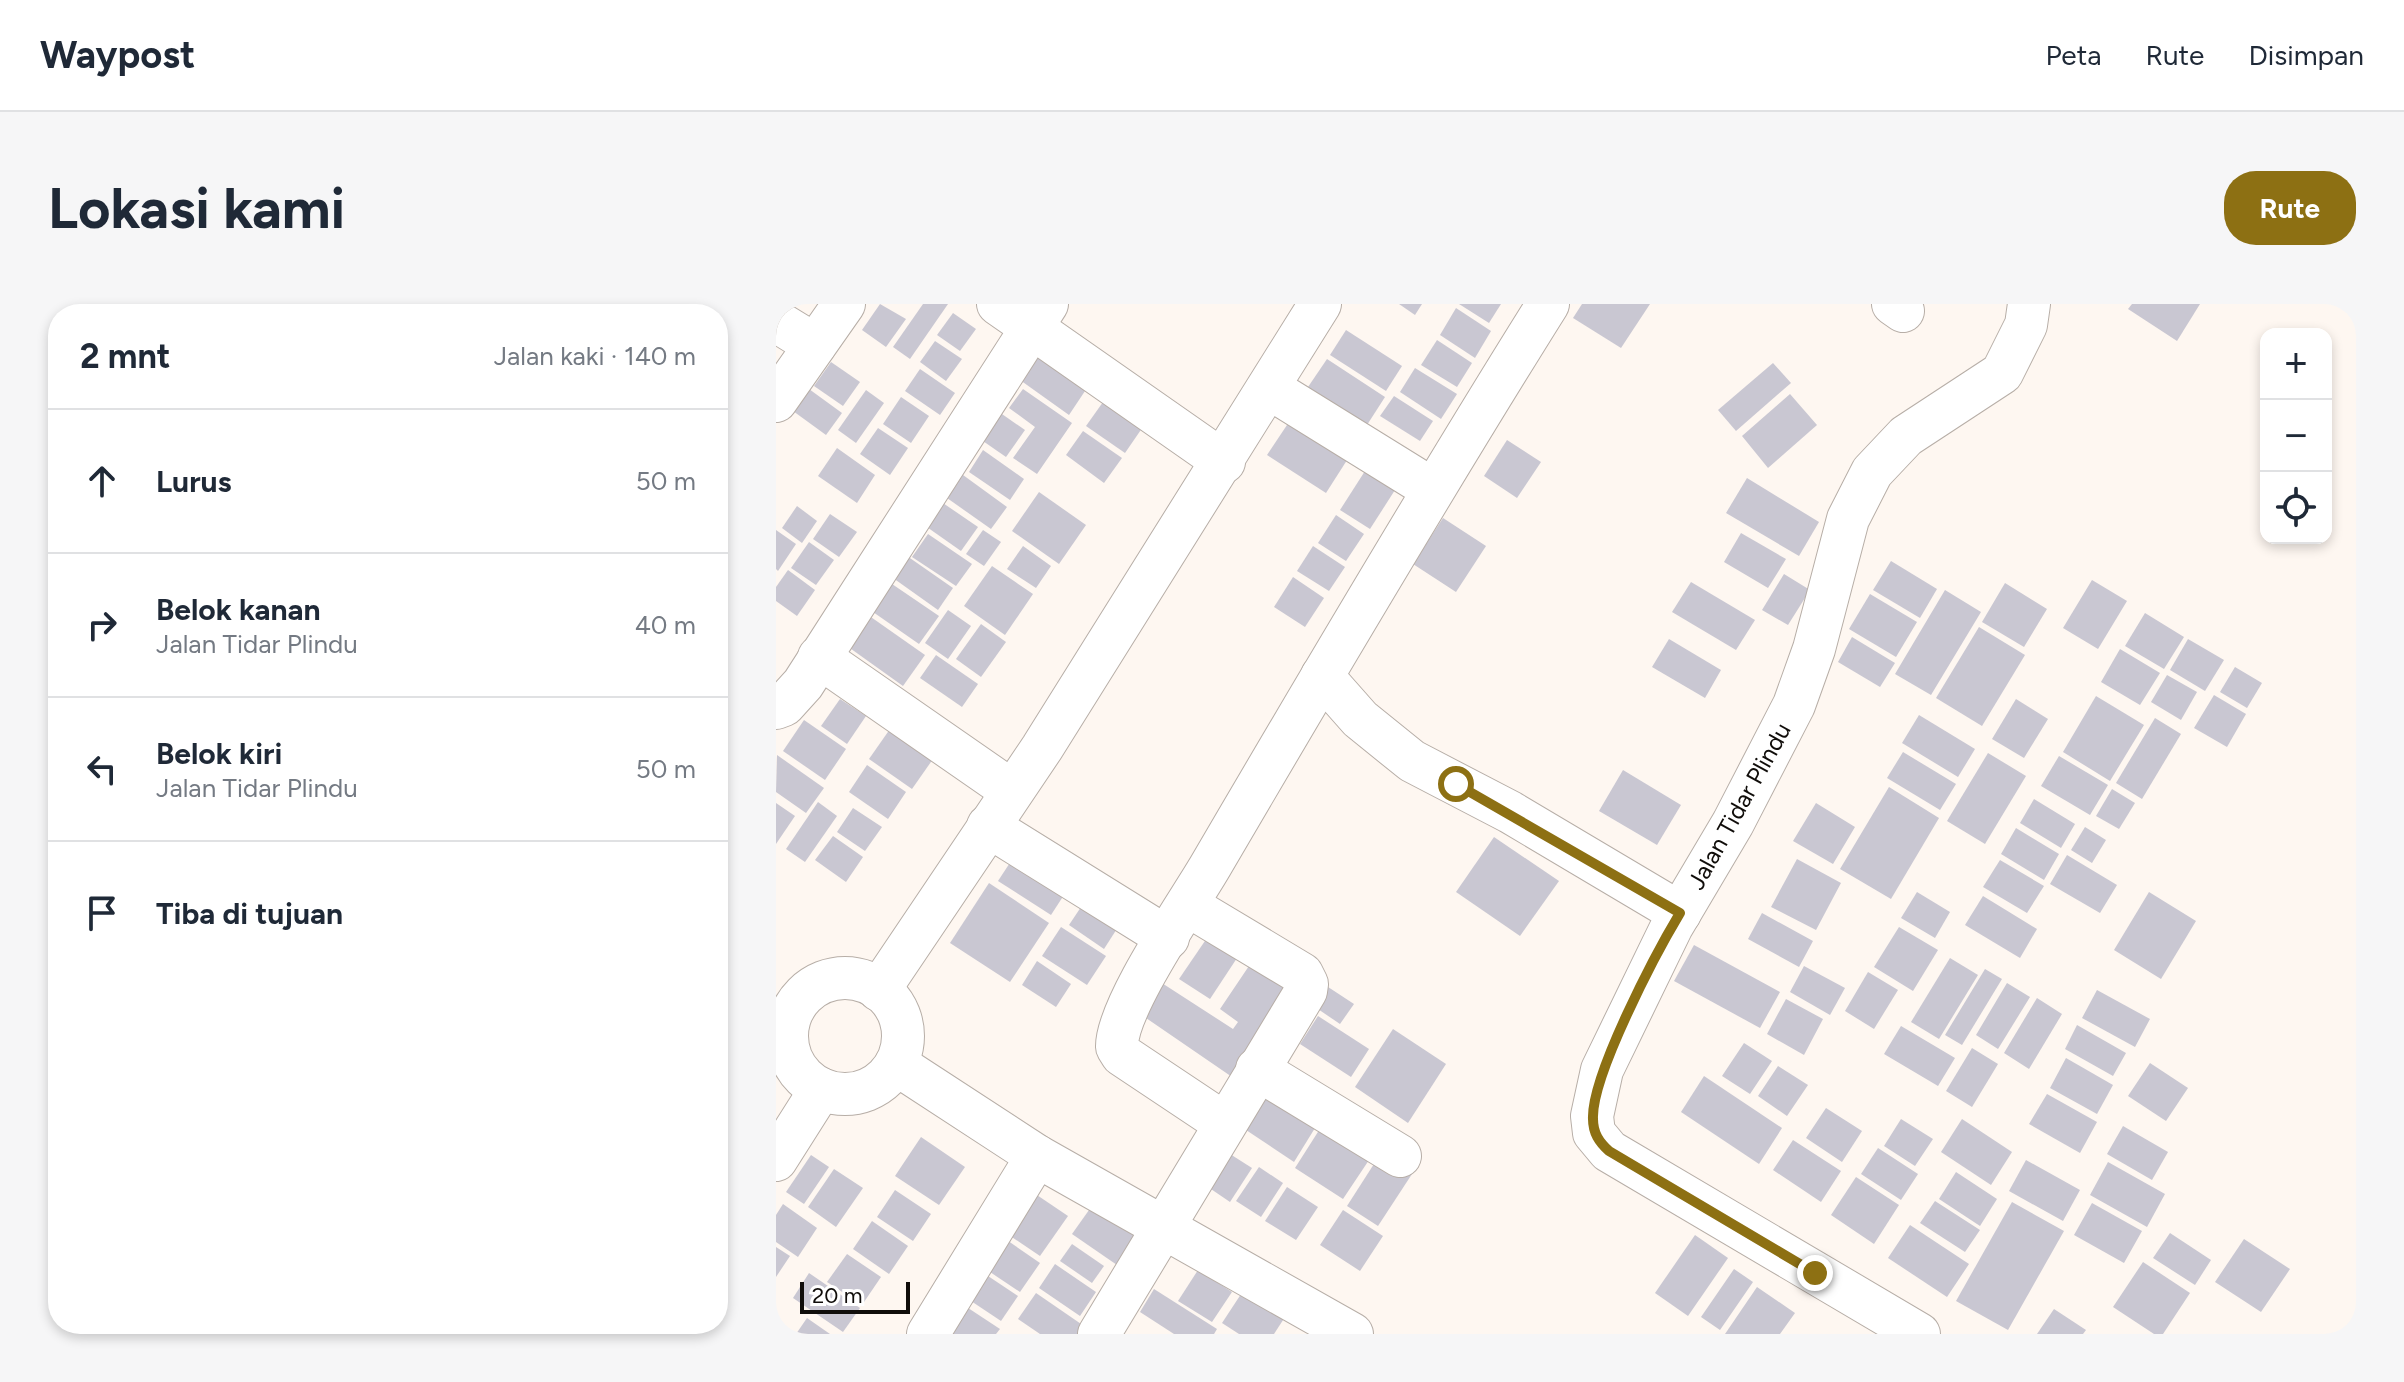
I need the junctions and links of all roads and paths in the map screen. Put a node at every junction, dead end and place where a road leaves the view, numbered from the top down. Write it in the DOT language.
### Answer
graph roads {
  1 [pos="844,304"];
  2 [pos="998,304"];
  3 [pos="1320,304"];
  4 [pos="1548,304"];
  5 [pos="2029,304"];
  6 [pos="1040,316"];
  7 [pos="776,321"];
  8 [pos="815,345"];
  9 [pos="1269,388"];
  10 [pos="776,401"];
  11 [pos="1224,462"];
  12 [pos="1432,489"];
  13 [pos="819,657"];
  14 [pos="1322,676"];
  15 [pos="776,708"];
  16 [pos="1012,791"];
  17 [pos="988,826"];
  18 [pos="1680,913"];
  19 [pos="1178,922"];
  20 [pos="879,990"];
  21 [pos="787,997"];
  22 [pos="896,1064"];
  23 [pos="1257,1069"];
  24 [pos="821,1089"];
  25 [pos="1224,1123"];
  26 [pos="1037,1156"];
  27 [pos="1400,1156"];
  28 [pos="776,1160"];
  29 [pos="1164,1227"];
  30 [pos="1336,1330"];
  31 [pos="928,1334"];
  32 [pos="1099,1334"];
  33 [pos="1919,1334"];
  1 -- 8 [label="street"];
  2 -- 6 [label="street"];
  3 -- 9 [label="street"];
  4 -- 12 [label="street"];
  5 -- 18 [label="street, Jalan Tidar Plindu"];
  6 -- 11 [label="street"];
  6 -- 13 [label="street"];
  7 -- 8 [label="street"];
  8 -- 10 [label="street"];
  9 -- 11 [label="street"];
  9 -- 12 [label="street"];
  11 -- 16 [label="street"];
  12 -- 14 [label="street"];
  13 -- 15 [label="street"];
  13 -- 16 [label="street"];
  14 -- 18 [label="street"];
  14 -- 19 [label="street"];
  16 -- 17 [label="street"];
  17 -- 19 [label="street"];
  17 -- 20 [label="street"];
  18 -- 33 [label="street, Jalan Tidar Plindu"];
  19 -- 23 [label="street"];
  19 -- 25 [label="street"];
  20 -- 21 [label="street"];
  20 -- 22 [label="street"];
  21 -- 24 [label="street"];
  22 -- 24 [label="street"];
  22 -- 26 [label="street"];
  23 -- 25 [label="street"];
  23 -- 27 [label="street"];
  24 -- 28 [label="street"];
  25 -- 29 [label="street"];
  26 -- 29 [label="street"];
  26 -- 31 [label="street"];
  29 -- 30 [label="street"];
  29 -- 32 [label="street"];
}
